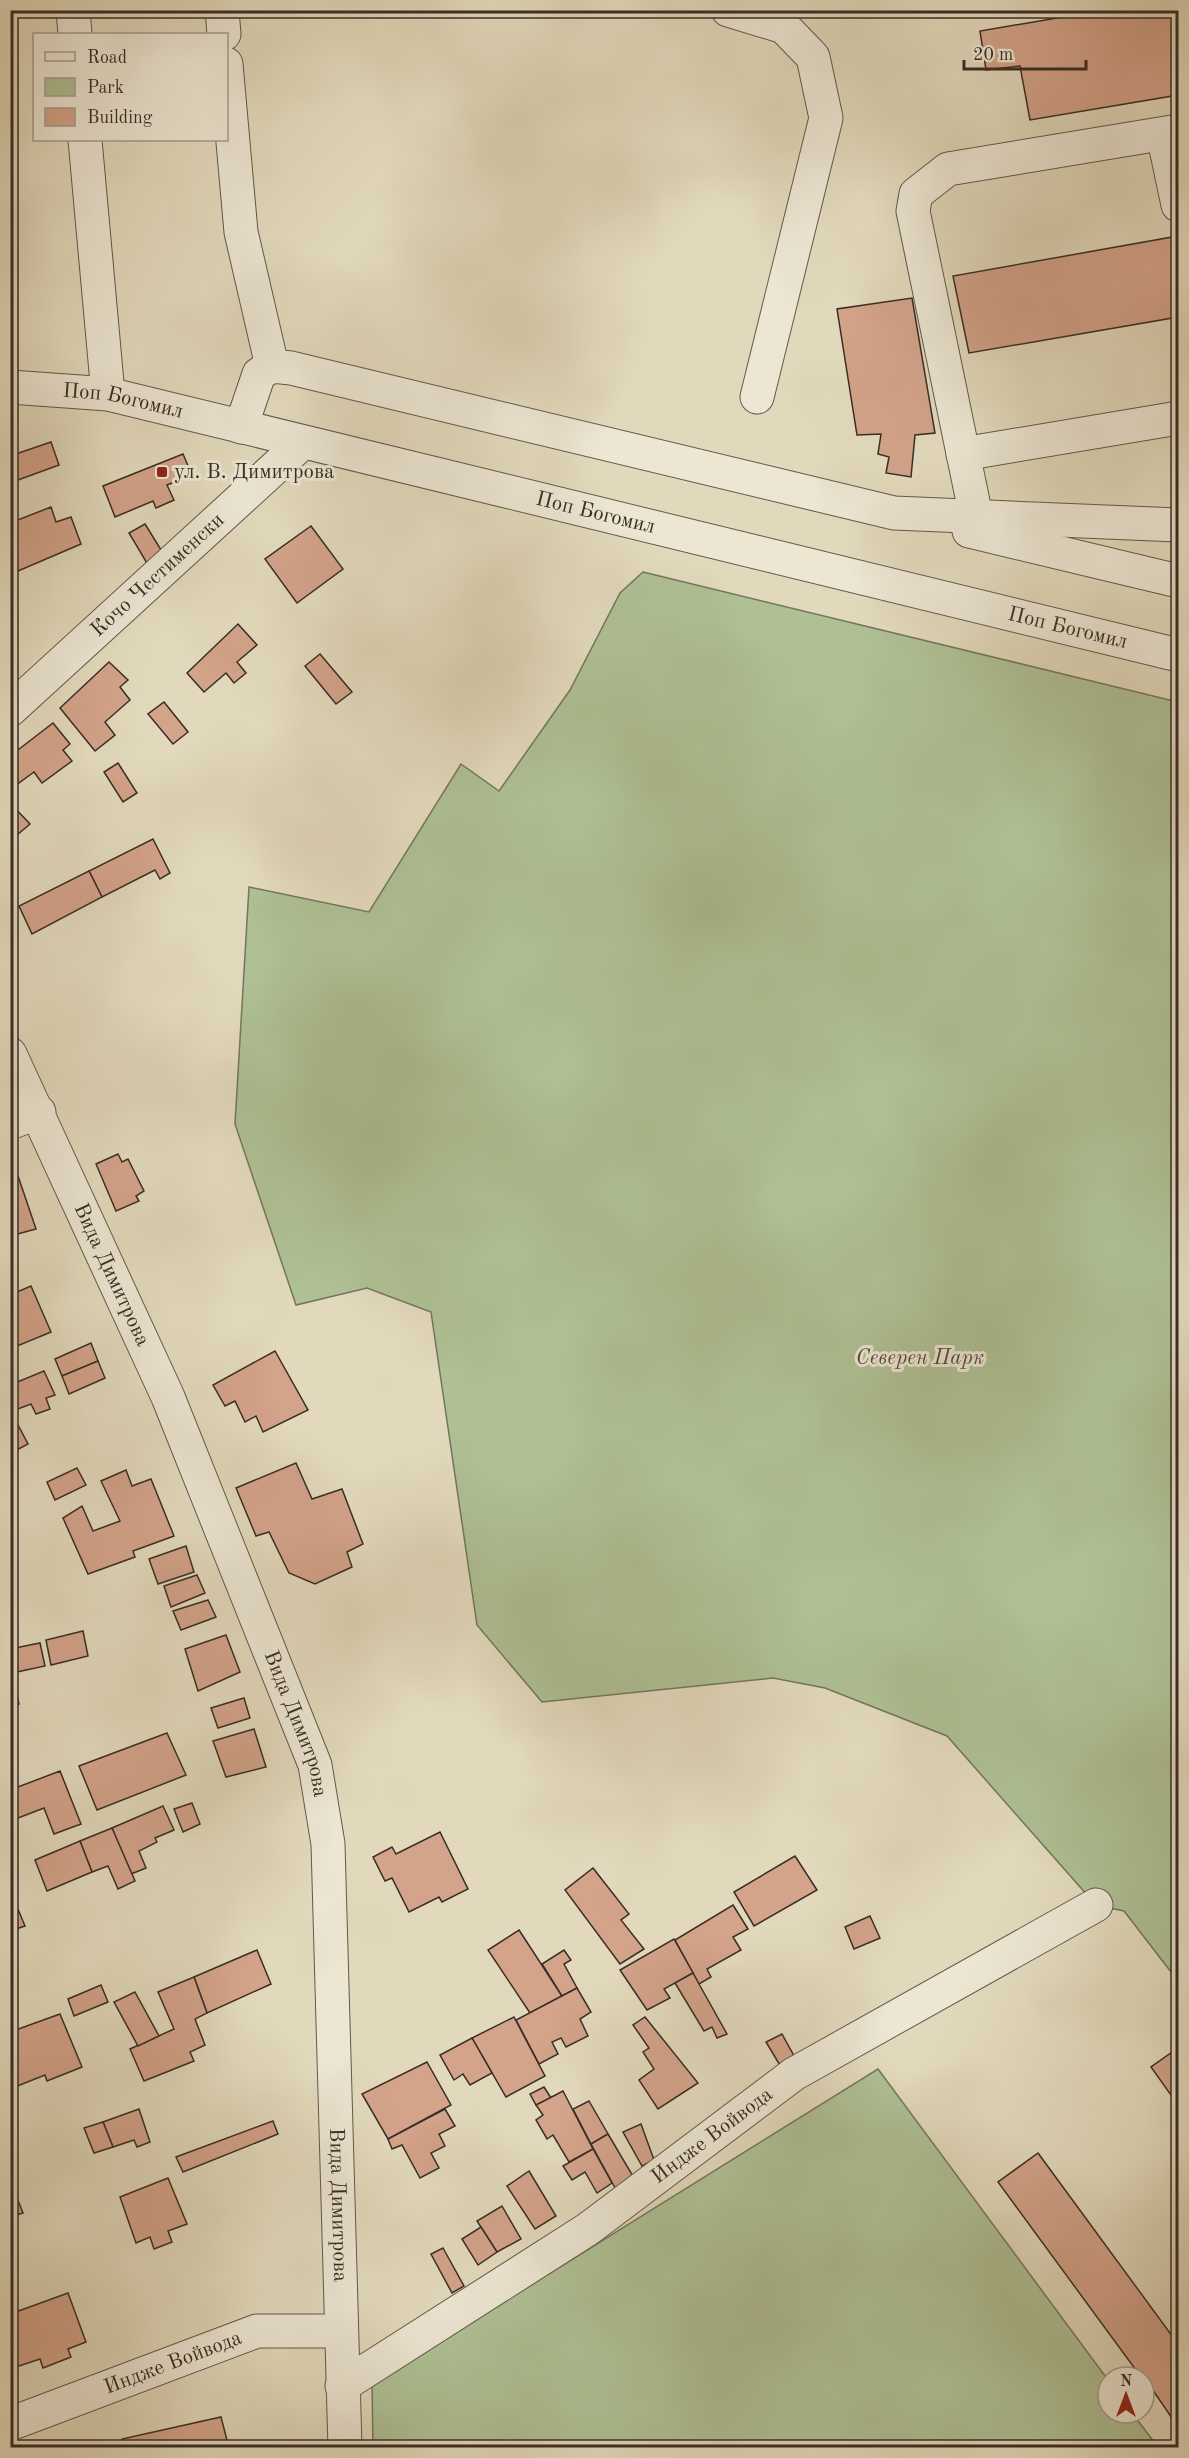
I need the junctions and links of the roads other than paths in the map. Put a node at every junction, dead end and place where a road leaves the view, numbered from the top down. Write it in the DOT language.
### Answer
graph roads {
  1 [pos="73,10"];
  2 [pos="222,10"];
  3 [pos="728,10"];
  4 [pos="75,33"];
  5 [pos="224,33"];
  6 [pos="228,86"];
  7 [pos="1171,133"];
  8 [pos="85,141"];
  9 [pos="1179,205"];
  10 [pos="272,366"];
  11 [pos="10,387"];
  12 [pos="108,394"];
  13 [pos="757,397"];
  14 [pos="1179,418"];
  15 [pos="241,427"];
  16 [pos="303,442"];
  17 [pos="963,454"];
  18 [pos="894,513"];
  19 [pos="976,516"];
  20 [pos="1179,525"];
  21 [pos="1179,581"];
  22 [pos="1179,654"];
  23 [pos="10,710"];
  24 [pos="10,1054"];
  25 [pos="25,1117"];
  26 [pos="1096,1905"];
  27 [pos="340,2331"];
  28 [pos="342,2386"];
  29 [pos="10,2424"];
  30 [pos="345,2448"];
  1 -- 4 [label="street"];
  2 -- 5 [label="street"];
  3 -- 13 [label="street"];
  6 -- 10 [label="street"];
  7 -- 9 [label="street"];
  7 -- 17 [label="street"];
  8 -- 12 [label="street"];
  10 -- 15 [label="street"];
  10 -- 18 [label="street"];
  11 -- 12 [label="street, Поп Богомил"];
  12 -- 15 [label="street, Поп Богомил"];
  14 -- 17 [label="street"];
  15 -- 16 [label="street, Поп Богомил"];
  16 -- 22 [label="street, Поп Богомил"];
  16 -- 23 [label="street, Кочо Честименски"];
  17 -- 19 [label="street"];
  18 -- 19 [label="street"];
  18 -- 21 [label="street"];
  19 -- 20 [label="street"];
  24 -- 25 [label="street, Вида Димитрова"];
  25 -- 27 [label="street, Вида Димитрова"];
  26 -- 28 [label="street, Индже Войвода"];
  27 -- 28 [label="street, Вида Димитрова"];
  27 -- 29 [label="street, Индже Войвода"];
  28 -- 30 [label="street, Вида Димитрова"];
}
